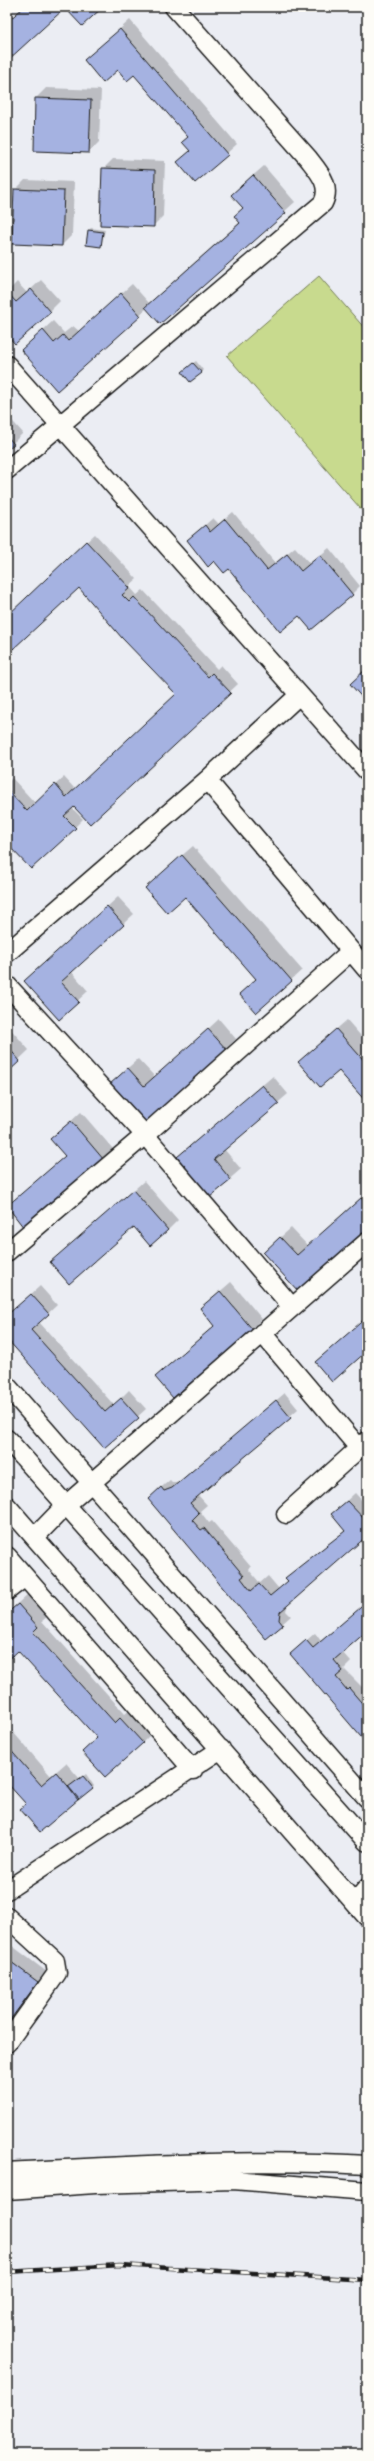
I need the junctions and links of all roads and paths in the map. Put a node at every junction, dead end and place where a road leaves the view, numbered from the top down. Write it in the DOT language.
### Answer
graph roads {
  1 [pos="174,7"];
  2 [pos="7,365"];
  3 [pos="60,426"];
  4 [pos="7,470"];
  5 [pos="298,696"];
  6 [pos="365,763"];
  7 [pos="207,780"];
  8 [pos="351,951"];
  9 [pos="7,953"];
  10 [pos="367,970"];
  11 [pos="7,985"];
  12 [pos="145,1135"];
  13 [pos="367,1242"];
  14 [pos="7,1252"];
  15 [pos="292,1307"];
  16 [pos="262,1333"];
  17 [pos="7,1386"];
  18 [pos="7,1439"];
  19 [pos="363,1444"];
  20 [pos="93,1483"];
  21 [pos="66,1505"];
  22 [pos="7,1506"];
  23 [pos="286,1514"];
  24 [pos="35,1537"];
  25 [pos="7,1556"];
  26 [pos="26,1577"];
  27 [pos="7,1592"];
  28 [pos="221,1749"];
  29 [pos="193,1770"];
  30 [pos="367,1798"];
  31 [pos="367,1842"];
  32 [pos="367,1888"];
  33 [pos="7,1890"];
  34 [pos="355,1902"];
  35 [pos="7,1917"];
  36 [pos="367,1917"];
  37 [pos="7,2043"];
  38 [pos="367,2165"];
  39 [pos="7,2172"];
  40 [pos="7,2190"];
  41 [pos="367,2191"];
  1 -- 3 [label="street"];
  2 -- 3 [label="street"];
  3 -- 4 [label="street"];
  3 -- 5 [label="street"];
  5 -- 6 [label="street"];
  5 -- 7 [label="street"];
  7 -- 8 [label="street"];
  7 -- 9 [label="street"];
  8 -- 10 [label="street"];
  8 -- 12 [label="street"];
  11 -- 12 [label="street"];
  12 -- 14 [label="street"];
  12 -- 15 [label="street"];
  13 -- 15 [label="street"];
  15 -- 16 [label="street"];
  16 -- 19 [label="street"];
  16 -- 20 [label="street"];
  17 -- 20 [label="street"];
  18 -- 21 [label="street"];
  19 -- 23 [label="street"];
  20 -- 21 [label="street"];
  20 -- 30 [label="street"];
  21 -- 24 [label="street"];
  21 -- 31 [label="street"];
  22 -- 24 [label="street"];
  24 -- 28 [label="street"];
  25 -- 26 [label="street"];
  26 -- 27 [label="street"];
  26 -- 29 [label="street"];
  28 -- 29 [label="street"];
  28 -- 34 [label="street"];
  29 -- 33 [label="street"];
  32 -- 34 [label="street"];
  34 -- 36 [label="street"];
  35 -- 37 [label="street"];
  38 -- 39 [label="street"];
  40 -- 41 [label="street"];
}
